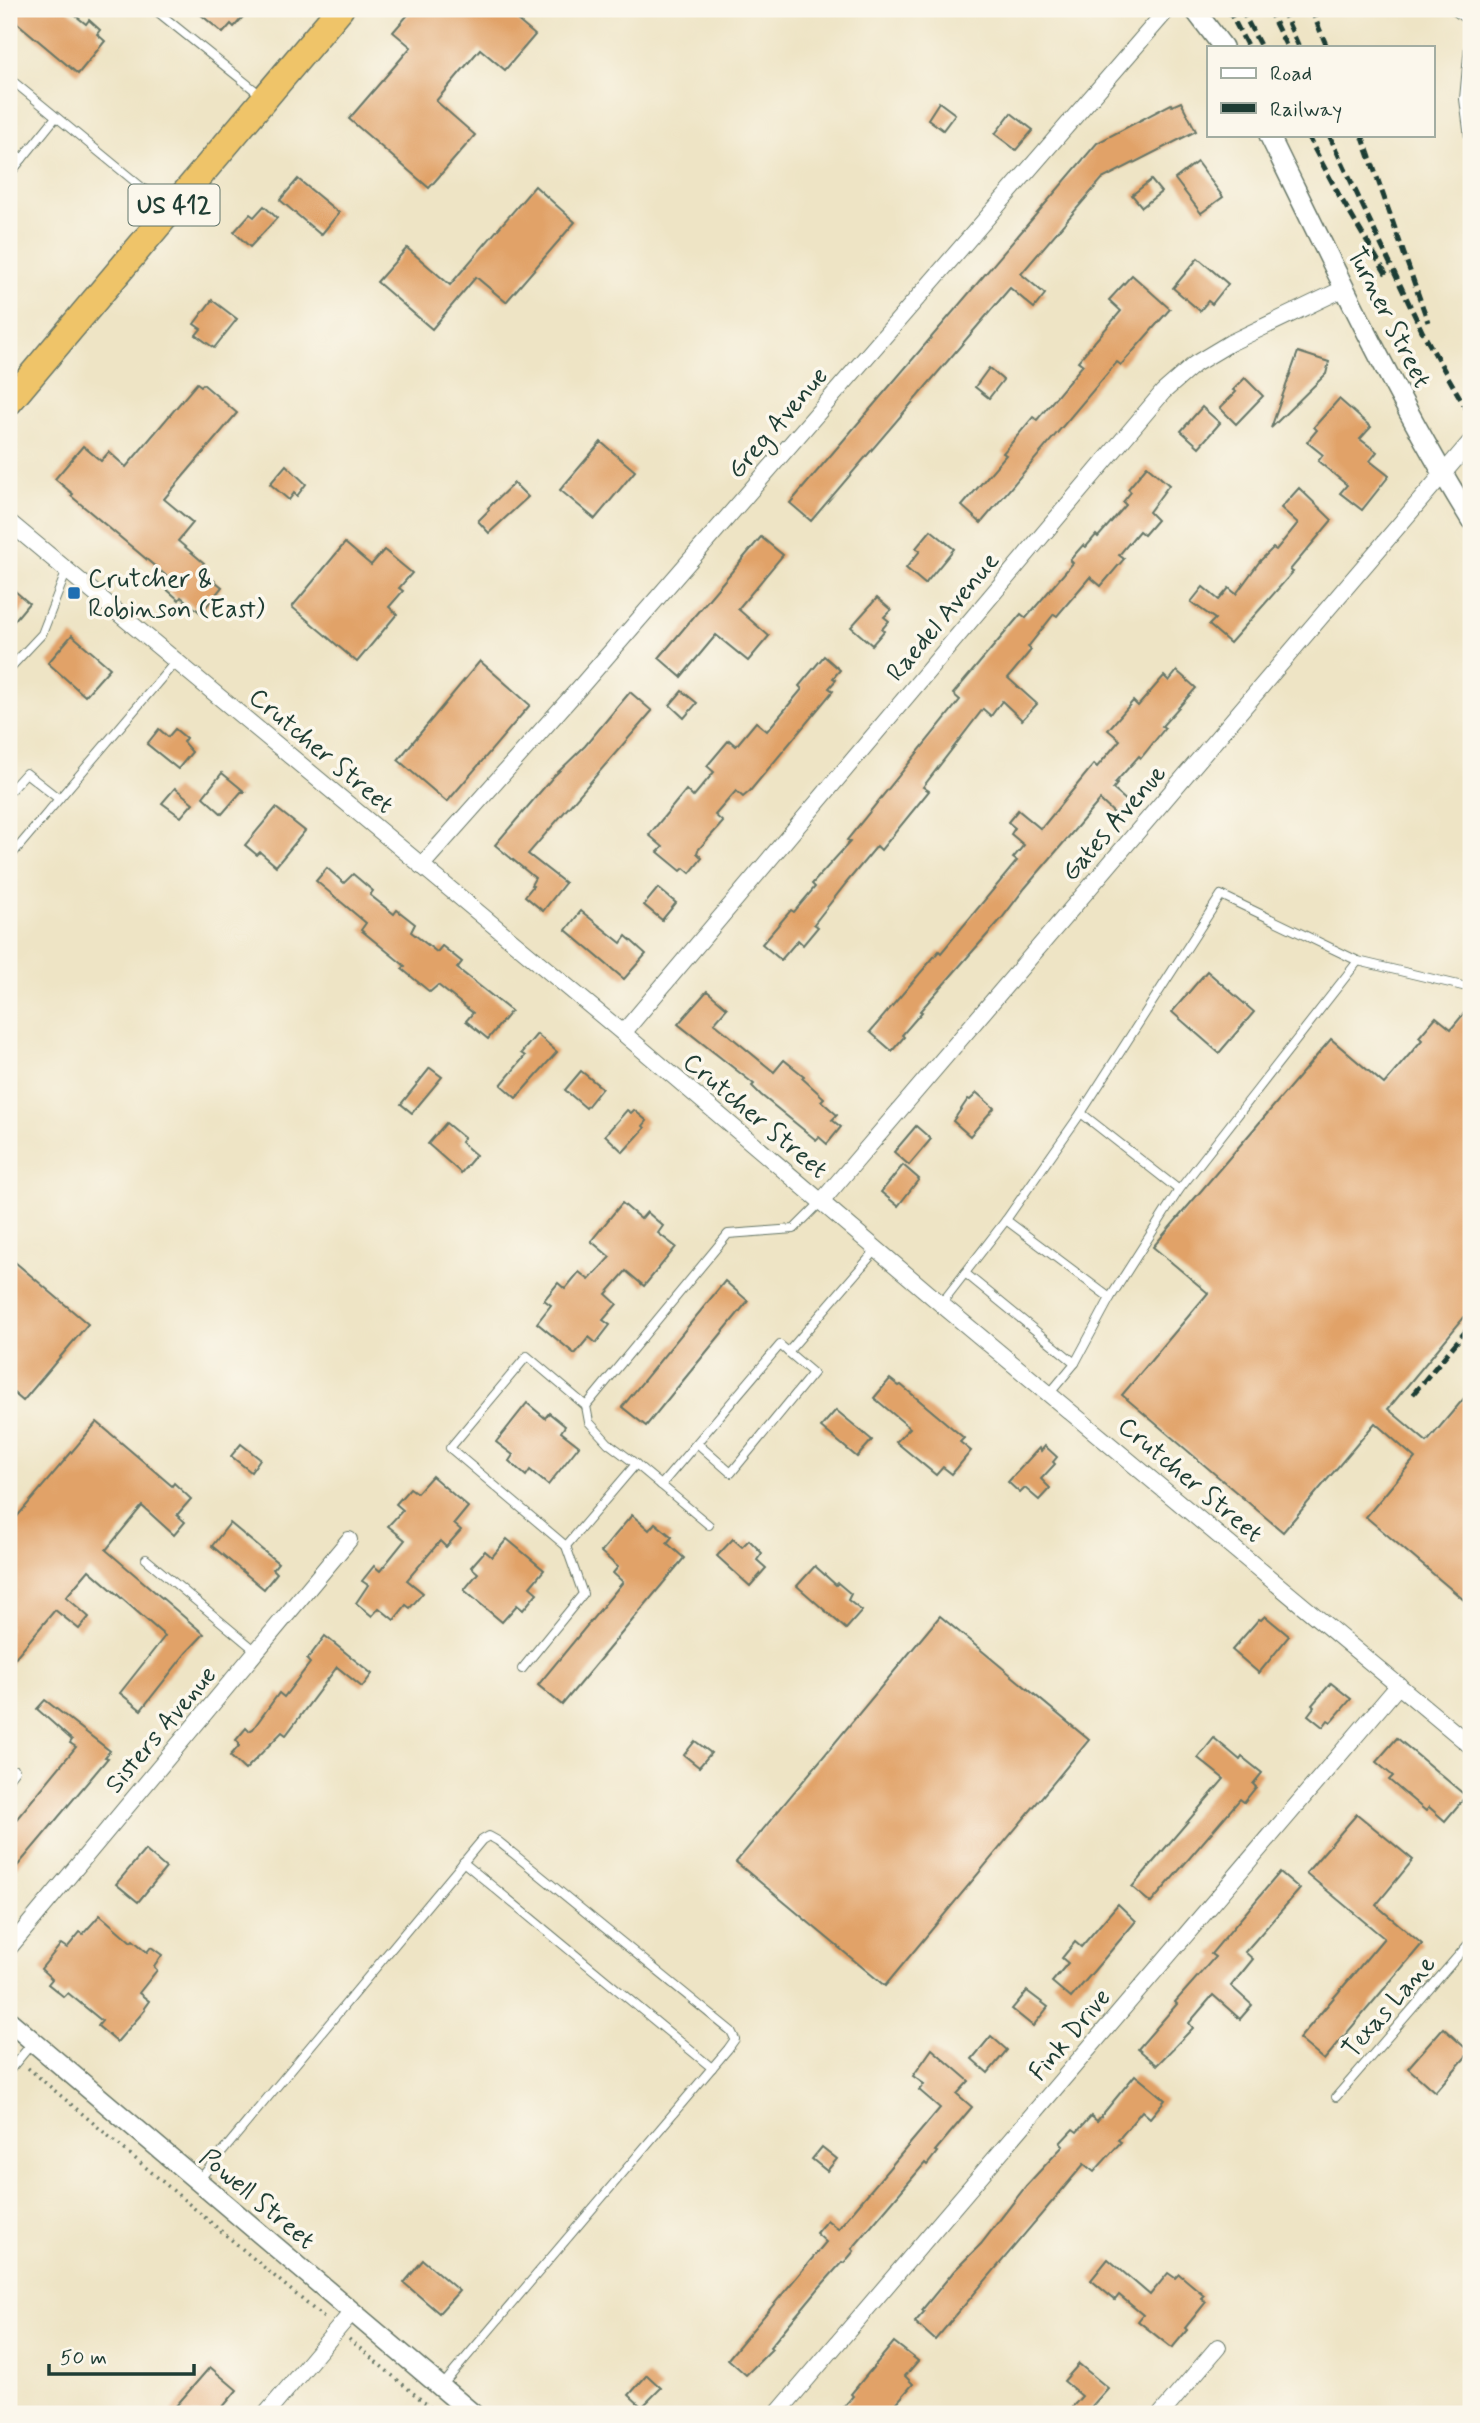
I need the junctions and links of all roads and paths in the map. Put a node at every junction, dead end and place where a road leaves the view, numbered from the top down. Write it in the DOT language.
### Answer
graph roads {
  1 [pos="154,9"];
  2 [pos="340,9"];
  3 [pos="1168,9"];
  4 [pos="1194,9"];
  5 [pos="1452,9"];
  6 [pos="1471,23"];
  7 [pos="1222,46"];
  8 [pos="9,78"];
  9 [pos="264,98"];
  10 [pos="56,117"];
  11 [pos="1269,136"];
  12 [pos="9,148"];
  13 [pos="1471,153"];
  14 [pos="22,159"];
  15 [pos="9,175"];
  16 [pos="170,210"];
  17 [pos="1345,288"];
  18 [pos="9,402"];
  19 [pos="1471,441"];
  20 [pos="1443,474"];
  21 [pos="1471,520"];
  22 [pos="9,522"];
  23 [pos="67,570"];
  24 [pos="176,661"];
  25 [pos="9,669"];
  26 [pos="9,792"];
  27 [pos="59,799"];
  28 [pos="9,859"];
  29 [pos="421,866"];
  30 [pos="1358,961"];
  31 [pos="1471,988"];
  32 [pos="623,1033"];
  33 [pos="1082,1113"];
  34 [pos="1179,1190"];
  35 [pos="821,1202"];
  36 [pos="1006,1220"];
  37 [pos="877,1249"];
  38 [pos="965,1273"];
  39 [pos="1110,1298"];
  40 [pos="941,1304"];
  41 [pos="788,1352"];
  42 [pos="1075,1363"];
  43 [pos="1050,1393"];
  44 [pos="586,1406"];
  45 [pos="698,1444"];
  46 [pos="636,1464"];
  47 [pos="661,1485"];
  48 [pos="709,1525"];
  49 [pos="349,1540"];
  50 [pos="566,1546"];
  51 [pos="146,1559"];
  52 [pos="257,1651"];
  53 [pos="522,1669"];
  54 [pos="1399,1685"];
  55 [pos="1471,1746"];
  56 [pos="15,1770"];
  57 [pos="9,1779"];
  58 [pos="463,1862"];
  59 [pos="1471,1941"];
  60 [pos="9,1948"];
  61 [pos="9,2021"];
  62 [pos="33,2042"];
  63 [pos="27,2067"];
  64 [pos="712,2068"];
  65 [pos="9,2071"];
  66 [pos="1336,2097"];
  67 [pos="198,2182"];
  68 [pos="316,2312"];
  69 [pos="352,2312"];
  70 [pos="1218,2347"];
  71 [pos="360,2348"];
  72 [pos="441,2387"];
  73 [pos="266,2414"];
  74 [pos="438,2414"];
  75 [pos="473,2414"];
  76 [pos="777,2414"];
  77 [pos="1161,2414"];
  1 -- 9 [label="lane"];
  2 -- 9 [label="highway, US 412"];
  3 -- 29 [label="street, Greg Avenue"];
  4 -- 7 [label="street"];
  5 -- 6 [label="lane"];
  6 -- 13 [label="lane"];
  8 -- 10 [label="lane"];
  9 -- 16 [label="highway, US 412"];
  10 -- 14 [label="lane"];
  10 -- 16 [label="lane"];
  11 -- 17 [label="street, Turner Street"];
  12 -- 14 [label="lane"];
  14 -- 15 [label="lane"];
  16 -- 18 [label="highway, US 412"];
  17 -- 20 [label="street, Turner Street"];
  17 -- 32 [label="street, Raedel Avenue"];
  19 -- 20 [label="street, Gates Avenue"];
  20 -- 21 [label="street, Turner Street"];
  20 -- 35 [label="street, Gates Avenue"];
  22 -- 23 [label="street, Crutcher Street"];
  23 -- 24 [label="street, Crutcher Street"];
  23 -- 25 [label="lane"];
  24 -- 27 [label="lane"];
  24 -- 29 [label="street, Crutcher Street"];
  26 -- 27 [label="lane"];
  27 -- 28 [label="lane"];
  29 -- 32 [label="street, Crutcher Street"];
  30 -- 31 [label="lane"];
  30 -- 33 [label="lane"];
  30 -- 34 [label="lane"];
  32 -- 35 [label="street, Crutcher Street"];
  33 -- 34 [label="lane"];
  33 -- 36 [label="lane"];
  34 -- 39 [label="lane"];
  35 -- 37 [label="street, Crutcher Street"];
  35 -- 44 [label="lane"];
  36 -- 38 [label="lane"];
  36 -- 39 [label="lane"];
  37 -- 40 [label="street, Crutcher Street"];
  37 -- 41 [label="lane"];
  38 -- 40 [label="lane"];
  38 -- 42 [label="lane"];
  39 -- 42 [label="lane"];
  40 -- 43 [label="street, Crutcher Street"];
  41 -- 45 [label="lane"];
  41 -- 45 [label="lane"];
  42 -- 43 [label="lane"];
  43 -- 54 [label="street, Crutcher Street"];
  44 -- 46 [label="lane"];
  44 -- 50 [label="lane"];
  45 -- 47 [label="lane"];
  46 -- 47 [label="lane"];
  46 -- 50 [label="lane"];
  47 -- 48 [label="lane"];
  49 -- 52 [label="street, Sisters Avenue"];
  50 -- 53 [label="lane"];
  51 -- 52 [label="lane"];
  52 -- 60 [label="street, Sisters Avenue"];
  54 -- 55 [label="street, Crutcher Street"];
  54 -- 76 [label="street, Fink Drive"];
  56 -- 57 [label="lane"];
  58 -- 64 [label="lane"];
  58 -- 64 [label="lane"];
  58 -- 67 [label="lane"];
  59 -- 66 [label="lane, Texas Lane"];
  61 -- 62 [label="street, Powell Street"];
  62 -- 65 [label="lane"];
  62 -- 67 [label="street, Powell Street"];
  63 -- 68 [label="path"];
  64 -- 72 [label="lane"];
  67 -- 69 [label="street, Powell Street"];
  69 -- 72 [label="street, Powell Street"];
  69 -- 73 [label="street"];
  70 -- 77 [label="street"];
  71 -- 74 [label="path"];
  72 -- 75 [label="street, Powell Street"];
}
